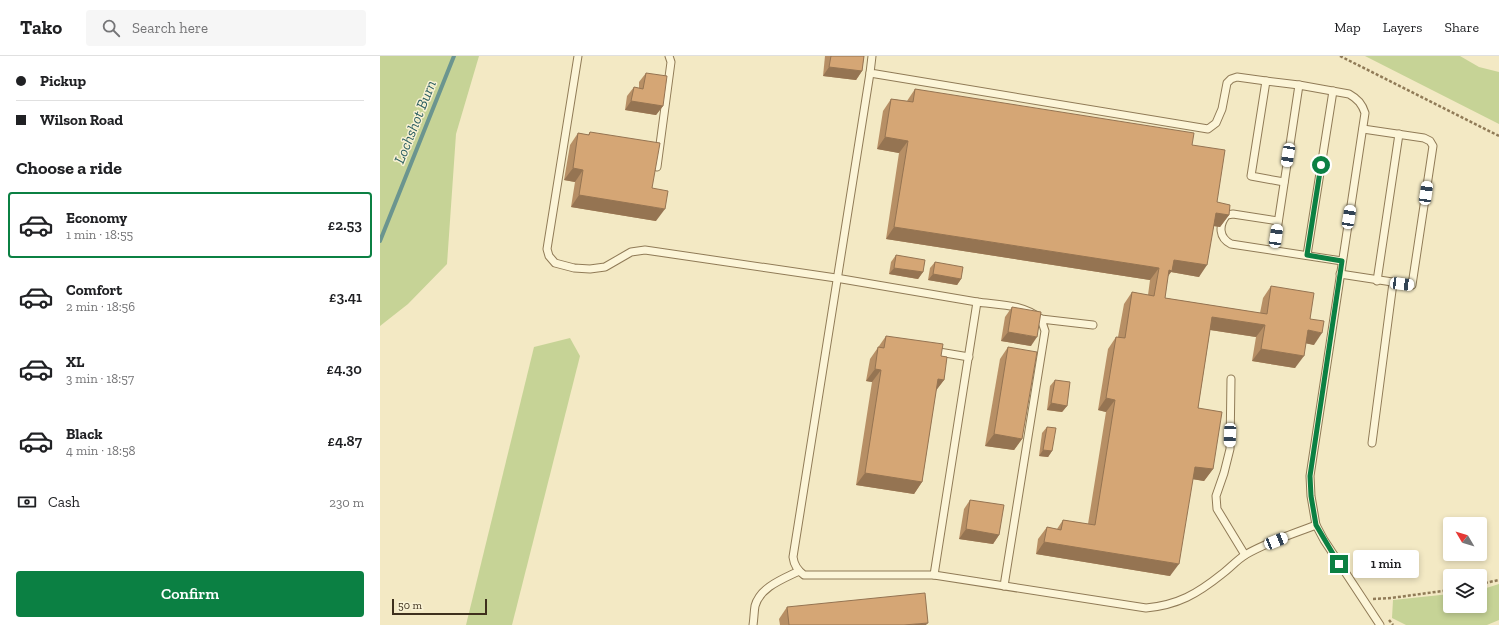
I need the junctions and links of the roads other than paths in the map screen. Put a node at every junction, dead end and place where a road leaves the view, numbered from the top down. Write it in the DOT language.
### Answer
graph roads {
  1 [pos="578,56"];
  2 [pos="669,56"];
  3 [pos="872,56"];
  4 [pos="870,72"];
  5 [pos="1266,80"];
  6 [pos="1299,85"];
  7 [pos="1333,91"];
  8 [pos="1363,130"];
  9 [pos="1399,134"];
  10 [pos="657,167"];
  11 [pos="1284,182"];
  12 [pos="1278,221"];
  13 [pos="1274,250"];
  14 [pos="1307,255"];
  15 [pos="1342,261"];
  16 [pos="1340,274"];
  17 [pos="836,278"];
  18 [pos="1377,281"];
  19 [pos="1393,283"];
  20 [pos="977,302"];
  21 [pos="1041,319"];
  22 [pos="1093,326"];
  23 [pos="925,349"];
  24 [pos="968,357"];
  25 [pos="1231,379"];
  26 [pos="1372,443"];
  27 [pos="1316,525"];
  28 [pos="1245,555"];
  29 [pos="799,571"];
  30 [pos="934,575"];
  31 [pos="1004,586"];
  32 [pos="753,625"];
  33 [pos="1380,625"];
  1 -- 17 [label="lane"];
  2 -- 10 [label="lane"];
  3 -- 4 [label="lane"];
  4 -- 5 [label="lane"];
  4 -- 17 [label="lane"];
  5 -- 6 [label="lane"];
  5 -- 11 [label="lane"];
  6 -- 7 [label="lane"];
  6 -- 11 [label="lane"];
  7 -- 8 [label="lane"];
  7 -- 14 [label="lane"];
  8 -- 9 [label="lane"];
  8 -- 15 [label="lane"];
  9 -- 18 [label="lane"];
  9 -- 19 [label="lane"];
  11 -- 12 [label="lane"];
  12 -- 13 [label="lane"];
  12 -- 13 [label="lane"];
  13 -- 14 [label="lane"];
  14 -- 15 [label="lane"];
  15 -- 16 [label="lane"];
  16 -- 18 [label="lane"];
  16 -- 27 [label="lane"];
  17 -- 20 [label="lane"];
  17 -- 29 [label="lane"];
  18 -- 19 [label="lane"];
  19 -- 26 [label="lane"];
  20 -- 21 [label="lane"];
  20 -- 24 [label="lane"];
  21 -- 22 [label="lane"];
  21 -- 31 [label="lane"];
  23 -- 24 [label="lane"];
  24 -- 30 [label="lane"];
  25 -- 28 [label="lane"];
  27 -- 28 [label="lane"];
  27 -- 33 [label="lane"];
  28 -- 31 [label="lane"];
  29 -- 30 [label="lane"];
  29 -- 32 [label="lane"];
  30 -- 31 [label="lane"];
}
